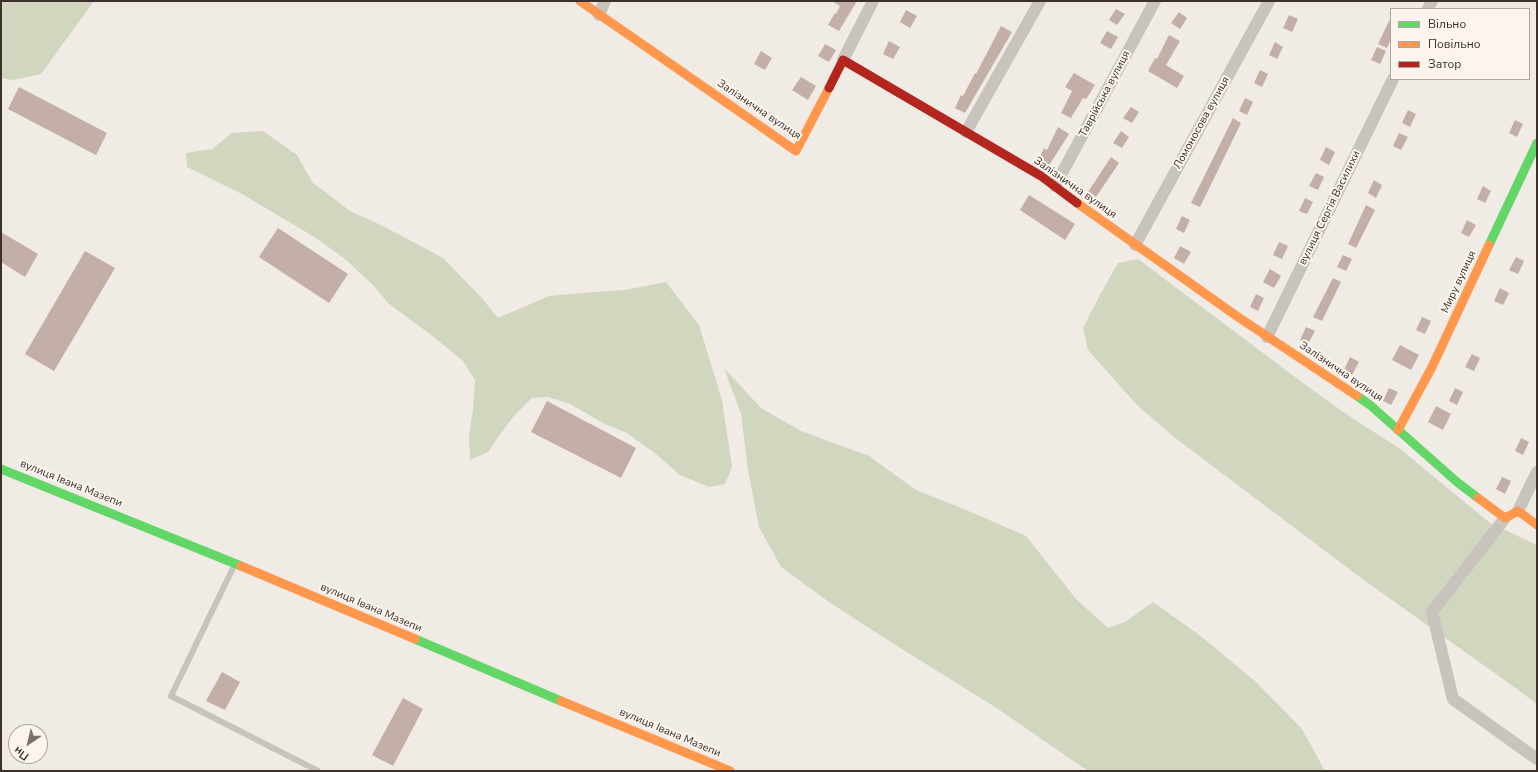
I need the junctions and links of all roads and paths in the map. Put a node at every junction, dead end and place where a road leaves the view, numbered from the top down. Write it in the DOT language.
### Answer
graph roads {
  1 [pos="580,1"];
  2 [pos="605,1"];
  3 [pos="873,1"];
  4 [pos="1040,1"];
  5 [pos="1155,1"];
  6 [pos="1269,1"];
  7 [pos="599,14"];
  8 [pos="843,60"];
  9 [pos="1394,80"];
  10 [pos="966,132"];
  11 [pos="1537,143"];
  12 [pos="1055,186"];
  13 [pos="1135,245"];
  14 [pos="1267,337"];
  15 [pos="1398,430"];
  16 [pos="1,469"];
  17 [pos="1537,472"];
  18 [pos="1518,510"];
  19 [pos="1505,518"];
  20 [pos="1537,525"];
  21 [pos="235,564"];
  22 [pos="1537,759"];
  23 [pos="318,771"];
  24 [pos="730,771"];
  1 -- 7 [label="street, Залізнична вулиця"];
  2 -- 7 [label="street"];
  3 -- 8 [label="street"];
  4 -- 10 [label="street"];
  5 -- 12 [label="street, Таврійська вулиця"];
  6 -- 13 [label="street, Ломоносова вулиця"];
  7 -- 8 [label="street, Залізнична вулиця"];
  8 -- 10 [label="street, Залізнична вулиця"];
  9 -- 14 [label="street, вулиця Сергія Василихи"];
  10 -- 12 [label="street, Залізнична вулиця"];
  11 -- 15 [label="street, Миру вулиця"];
  12 -- 13 [label="street, Залізнична вулиця"];
  13 -- 14 [label="street, Залізнична вулиця"];
  14 -- 15 [label="street, Залізнична вулиця"];
  15 -- 19 [label="street, Залізнична вулиця"];
  16 -- 21 [label="street, вулиця Івана Мазепи"];
  17 -- 18 [label="street"];
  18 -- 19 [label="street"];
  18 -- 20 [label="street"];
  19 -- 22 [label="street"];
  21 -- 23 [label="lane"];
  21 -- 24 [label="street, вулиця Івана Мазепи"];
}
